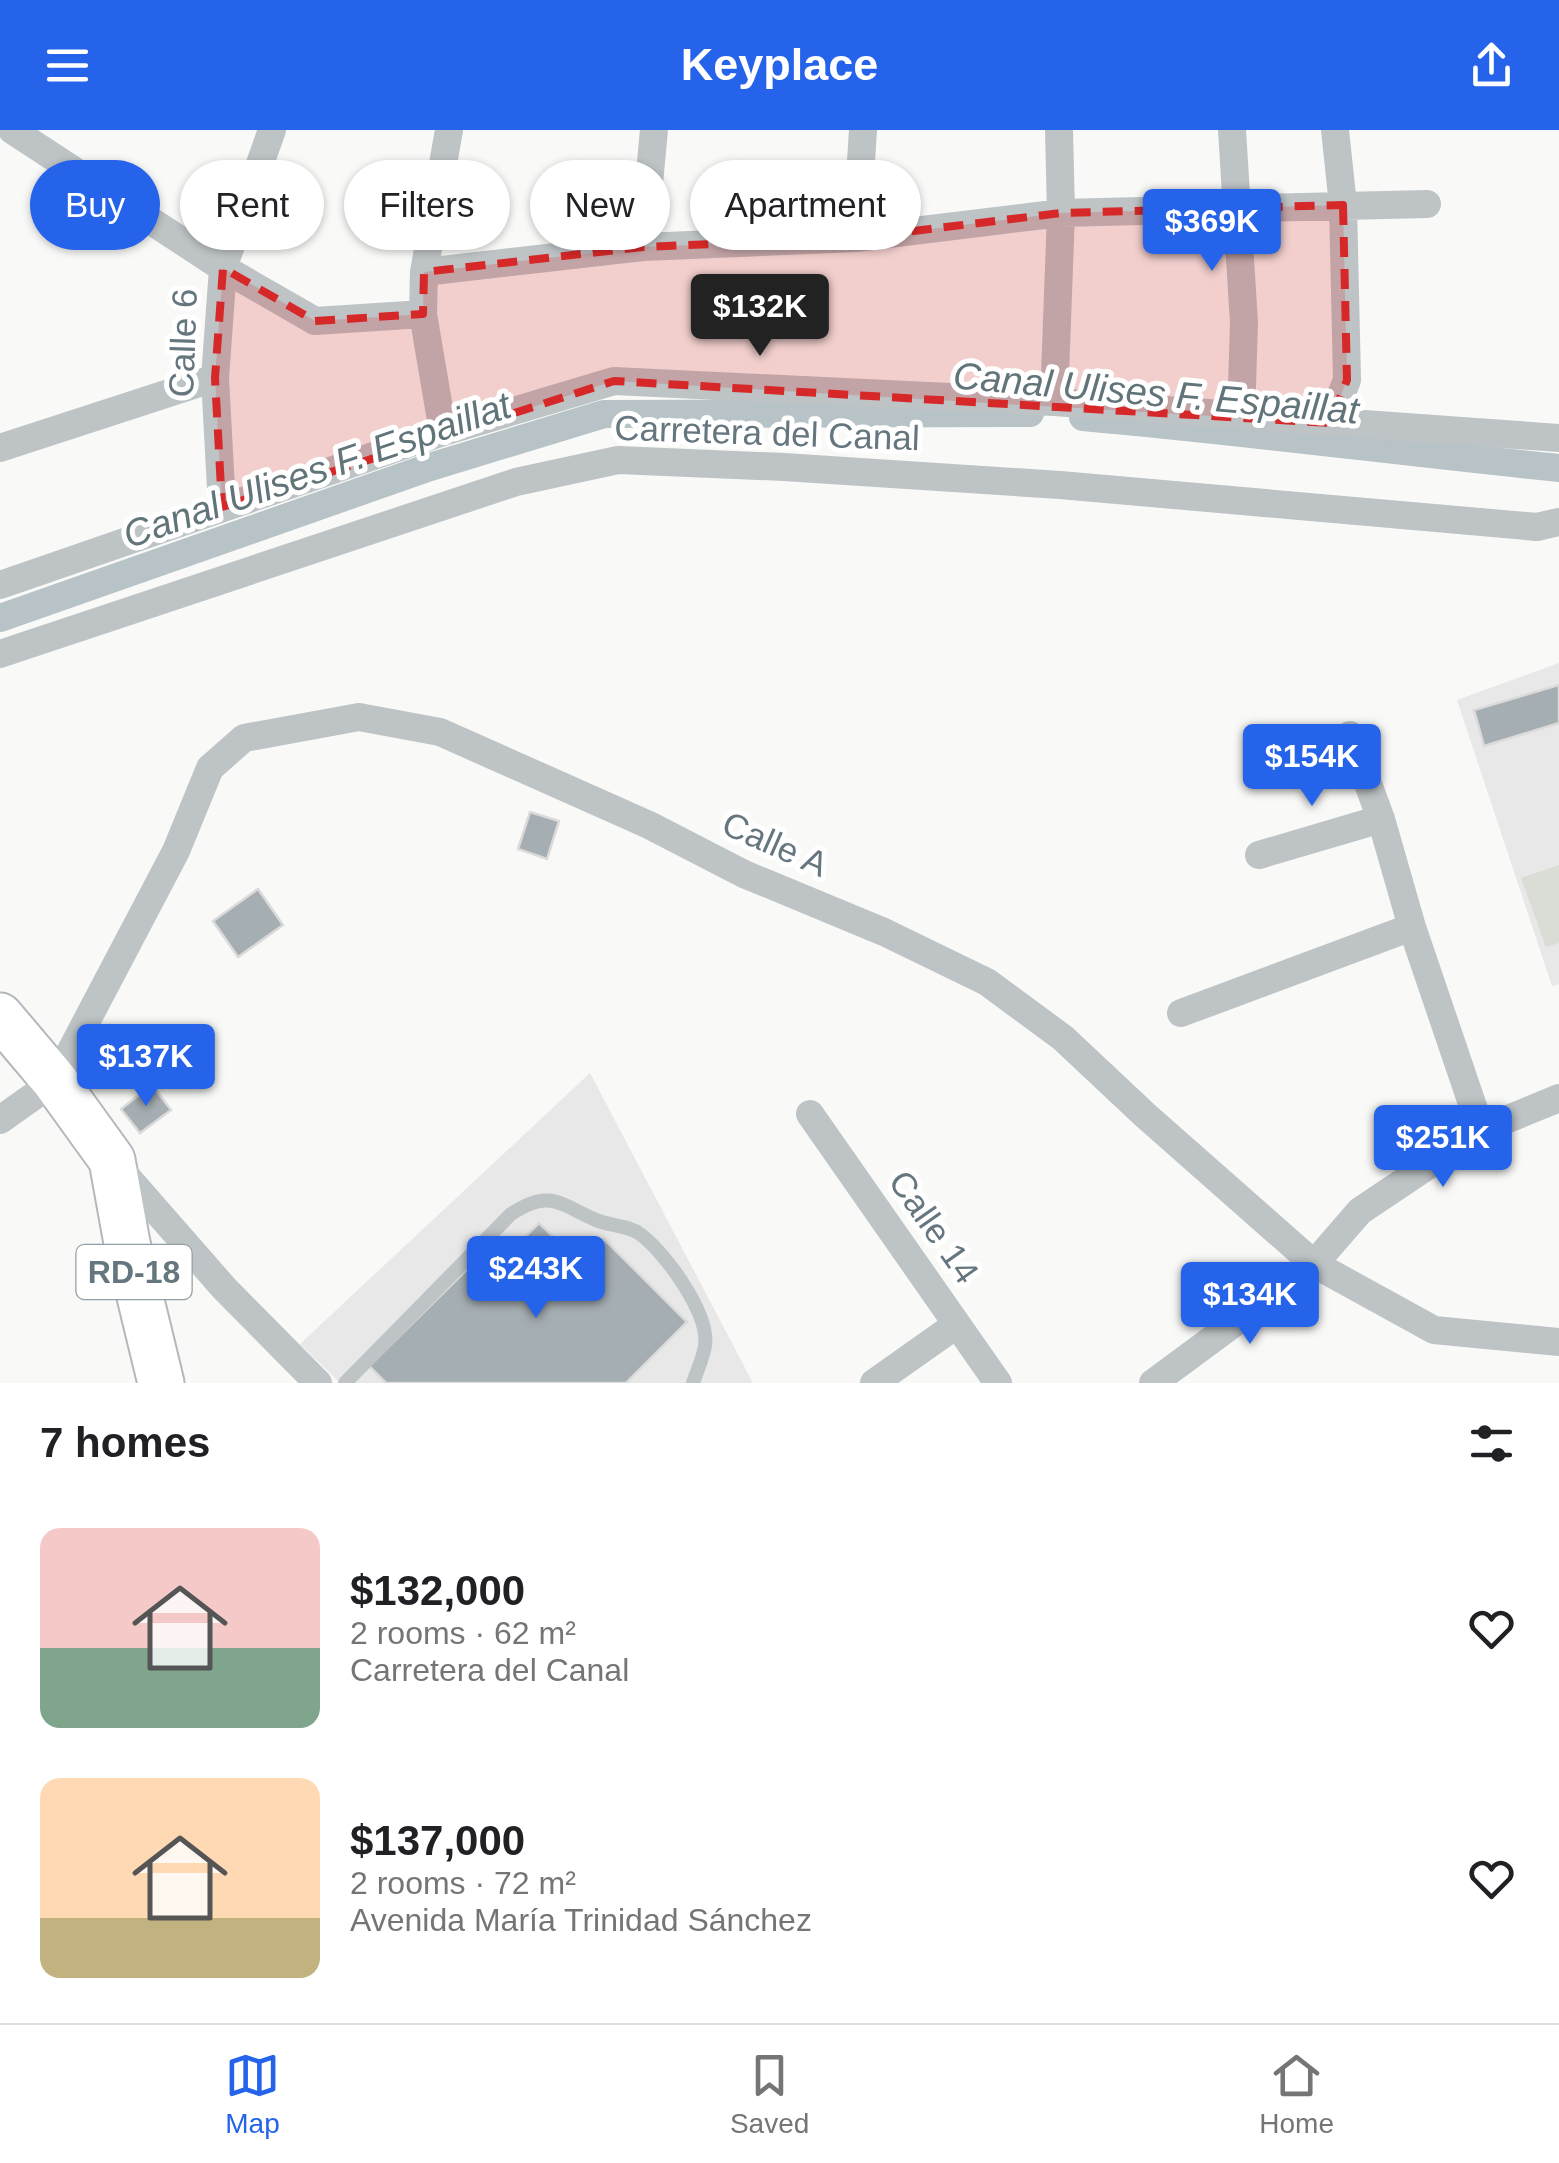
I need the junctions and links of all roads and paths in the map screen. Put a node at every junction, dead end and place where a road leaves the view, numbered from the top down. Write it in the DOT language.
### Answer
graph roads {
  1 [pos="12,130"];
  2 [pos="272,130"];
  3 [pos="450,130"];
  4 [pos="654,130"];
  5 [pos="862,130"];
  6 [pos="1059,130"];
  7 [pos="1232,130"];
  8 [pos="1335,130"];
  9 [pos="651,160"];
  10 [pos="860,160"];
  11 [pos="1426,204"];
  12 [pos="1343,205"];
  13 [pos="1238,209"];
  14 [pos="1061,213"];
  15 [pos="921,230"];
  16 [pos="616,250"];
  17 [pos="224,268"];
  18 [pos="424,272"];
  19 [pos="423,314"];
  20 [pos="214,378"];
  21 [pos="1054,402"];
  22 [pos="1241,416"];
  23 [pos="1330,423"];
  24 [pos="443,432"];
  25 [pos="1559,438"];
  26 [pos="0,448"];
  27 [pos="222,507"];
  28 [pos="1559,522"];
  29 [pos="0,586"];
  30 [pos="0,654"];
  31 [pos="1350,735"];
  32 [pos="1381,819"];
  33 [pos="1259,855"];
  34 [pos="1412,926"];
  35 [pos="1182,1013"];
  36 [pos="0,1016"];
  37 [pos="55,1081"];
  38 [pos="1559,1098"];
  39 [pos="810,1114"];
  40 [pos="0,1120"];
  41 [pos="1481,1130"];
  42 [pos="112,1160"];
  43 [pos="1314,1264"];
  44 [pos="956,1325"];
  45 [pos="1559,1342"];
  46 [pos="161,1383"];
  47 [pos="318,1383"];
  48 [pos="345,1383"];
  49 [pos="693,1383"];
  50 [pos="874,1383"];
  51 [pos="998,1383"];
  52 [pos="1153,1383"];
  1 -- 17 [label="street"];
  2 -- 17 [label="street, Calle 6"];
  3 -- 18 [label="street"];
  4 -- 9 [label="street"];
  5 -- 10 [label="street"];
  6 -- 14 [label="street"];
  7 -- 13 [label="street"];
  8 -- 12 [label="street"];
  11 -- 12 [label="street"];
  12 -- 13 [label="street"];
  12 -- 23 [label="street"];
  13 -- 14 [label="street"];
  13 -- 22 [label="street"];
  14 -- 15 [label="street"];
  14 -- 21 [label="street"];
  16 -- 18 [label="street"];
  17 -- 19 [label="street"];
  17 -- 20 [label="street, Calle 6"];
  18 -- 19 [label="street"];
  19 -- 24 [label="street"];
  20 -- 26 [label="street"];
  20 -- 27 [label="street, Calle 6"];
  21 -- 22 [label="street, Carretera del Canal"];
  21 -- 24 [label="street, Carretera del Canal"];
  22 -- 23 [label="street, Carretera del Canal"];
  23 -- 25 [label="street, Carretera del Canal"];
  24 -- 27 [label="street, Carretera del Canal"];
  27 -- 29 [label="street, Carretera del Canal"];
  28 -- 30 [label="street, Carretera del Canal"];
  31 -- 32 [label="street"];
  32 -- 33 [label="street"];
  32 -- 34 [label="street"];
  34 -- 35 [label="street"];
  34 -- 41 [label="street"];
  36 -- 37 [label="main road, RD-18"];
  37 -- 40 [label="street"];
  37 -- 42 [label="main road, RD-18"];
  37 -- 43 [label="street, Calle A"];
  38 -- 41 [label="street"];
  39 -- 44 [label="street, Calle 14"];
  41 -- 43 [label="street"];
  42 -- 46 [label="main road, RD-18"];
  42 -- 47 [label="street"];
  43 -- 45 [label="street, Calle A"];
  43 -- 52 [label="street"];
  44 -- 50 [label="street"];
  44 -- 51 [label="street, Calle 14"];
  48 -- 49 [label="lane"];
}
